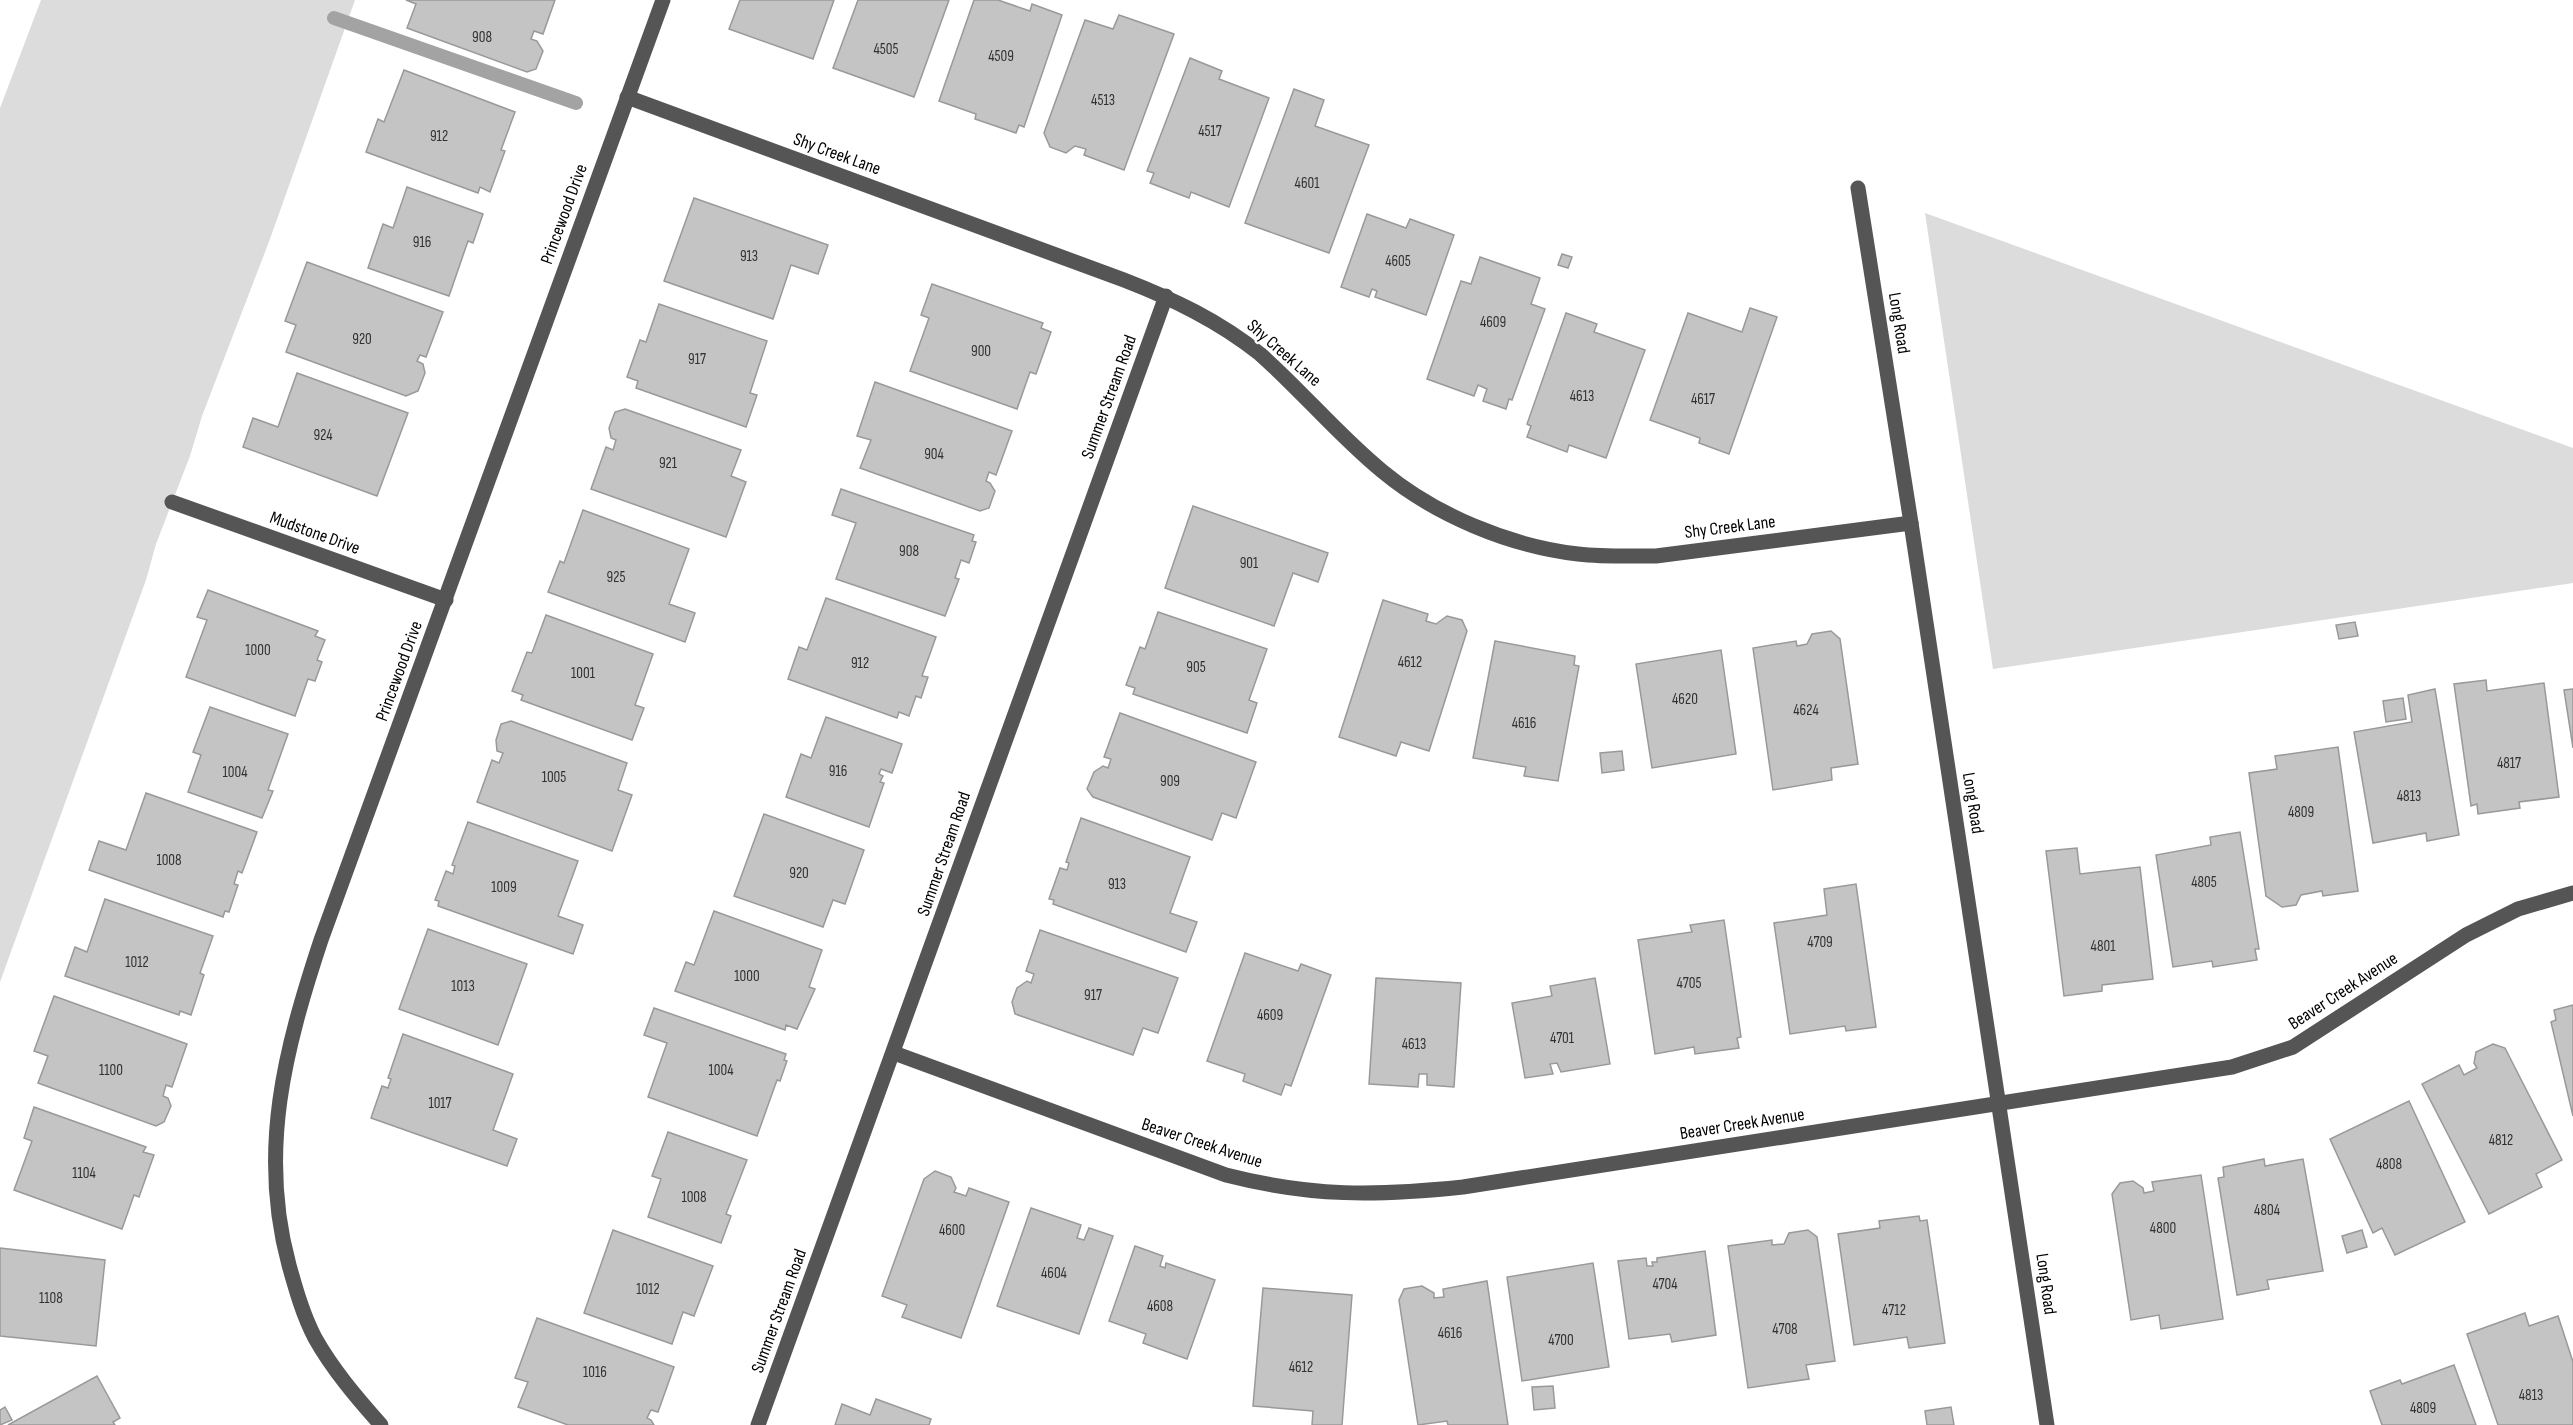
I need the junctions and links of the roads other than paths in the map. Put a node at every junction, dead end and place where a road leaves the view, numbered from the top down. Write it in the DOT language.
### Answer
graph roads {
  1 [pos="663,0"];
  2 [pos="627,97"];
  3 [pos="1858,188"];
  4 [pos="1166,296"];
  5 [pos="171,502"];
  6 [pos="1911,523"];
  7 [pos="446,600"];
  8 [pos="2573,893"];
  9 [pos="894,1053"];
  10 [pos="1999,1104"];
  11 [pos="381,1425"];
  12 [pos="758,1425"];
  13 [pos="2047,1425"];
  1 -- 2 [label="street, Princewood Drive"];
  2 -- 4 [label="street, Shy Creek Lane"];
  2 -- 7 [label="street, Princewood Drive"];
  3 -- 6 [label="street, Long Road"];
  4 -- 6 [label="street, Shy Creek Lane"];
  4 -- 9 [label="street, Summer Stream Road"];
  5 -- 7 [label="street, Mudstone Drive"];
  6 -- 10 [label="street, Long Road"];
  7 -- 11 [label="street, Princewood Drive"];
  8 -- 10 [label="street, Beaver Creek Avenue"];
  9 -- 10 [label="street, Beaver Creek Avenue"];
  9 -- 12 [label="street, Summer Stream Road"];
  10 -- 13 [label="street, Long Road"];
}
